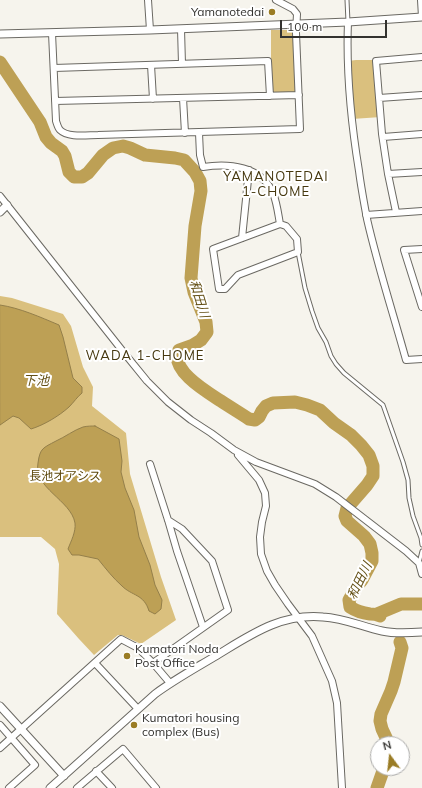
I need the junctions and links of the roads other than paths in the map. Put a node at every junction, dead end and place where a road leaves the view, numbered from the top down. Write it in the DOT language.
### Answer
graph roads {
  1 [pos="148,0"];
  2 [pos="276,0"];
  3 [pos="347,0"];
  4 [pos="421,0"];
  5 [pos="422,17"];
  6 [pos="348,22"];
  7 [pos="296,24"];
  8 [pos="181,29"];
  9 [pos="150,30"];
  10 [pos="52,33"];
  11 [pos="0,34"];
  12 [pos="422,57"];
  13 [pos="182,64"];
  14 [pos="151,65"];
  15 [pos="54,68"];
  16 [pos="299,95"];
  17 [pos="422,95"];
  18 [pos="270,96"];
  19 [pos="183,98"];
  20 [pos="379,98"];
  21 [pos="153,99"];
  22 [pos="55,101"];
  23 [pos="185,133"];
  24 [pos="199,133"];
  25 [pos="422,134"];
  26 [pos="383,137"];
  27 [pos="249,170"];
  28 [pos="422,172"];
  29 [pos="388,174"];
  30 [pos="0,196"];
  31 [pos="7,205"];
  32 [pos="422,211"];
  33 [pos="0,212"];
  34 [pos="396,212"];
  35 [pos="366,215"];
  36 [pos="280,224"];
  37 [pos="242,238"];
  38 [pos="422,249"];
  39 [pos="298,252"];
  40 [pos="419,285"];
  41 [pos="422,307"];
  42 [pos="422,359"];
  43 [pos="234,450"];
  44 [pos="150,464"];
  45 [pos="168,520"];
  46 [pos="422,545"];
  47 [pos="422,551"];
  48 [pos="419,563"];
  49 [pos="422,574"];
  50 [pos="298,617"];
  51 [pos="203,627"];
  52 [pos="422,632"];
  53 [pos="95,663"];
  54 [pos="153,663"];
  55 [pos="170,683"];
  56 [pos="0,706"];
  57 [pos="138,709"];
  58 [pos="0,725"];
  59 [pos="21,729"];
  60 [pos="11,738"];
  61 [pos="0,748"];
  62 [pos="96,771"];
  63 [pos="64,776"];
  64 [pos="9,788"];
  65 [pos="50,788"];
  66 [pos="78,788"];
  67 [pos="112,788"];
  68 [pos="156,788"];
  69 [pos="342,788"];
  1 -- 9 [label="street"];
  2 -- 7 [label="street"];
  3 -- 6 [label="lane"];
  4 -- 5 [label="street"];
  5 -- 6 [label="street"];
  6 -- 7 [label="street"];
  6 -- 35 [label="street"];
  7 -- 8 [label="street"];
  7 -- 16 [label="street"];
  8 -- 9 [label="street"];
  8 -- 13 [label="street"];
  9 -- 10 [label="street"];
  10 -- 11 [label="street"];
  10 -- 15 [label="street"];
  12 -- 20 [label="street"];
  13 -- 14 [label="street"];
  13 -- 18 [label="street"];
  14 -- 15 [label="street"];
  14 -- 21 [label="street"];
  15 -- 22 [label="street"];
  16 -- 18 [label="street"];
  16 -- 24 [label="street"];
  17 -- 20 [label="street"];
  18 -- 19 [label="street"];
  19 -- 21 [label="street"];
  19 -- 23 [label="street"];
  20 -- 26 [label="street"];
  21 -- 22 [label="street"];
  22 -- 23 [label="street"];
  23 -- 24 [label="street"];
  24 -- 27 [label="street"];
  25 -- 26 [label="street"];
  26 -- 29 [label="street"];
  27 -- 36 [label="street"];
  27 -- 37 [label="street"];
  28 -- 29 [label="street"];
  29 -- 34 [label="street"];
  30 -- 31 [label="street"];
  31 -- 33 [label="street"];
  31 -- 43 [label="street"];
  32 -- 34 [label="street"];
  34 -- 35 [label="street"];
  35 -- 42 [label="street"];
  36 -- 37 [label="street"];
  36 -- 39 [label="street"];
  37 -- 39 [label="street"];
  38 -- 40 [label="street"];
  39 -- 46 [label="lane"];
  40 -- 41 [label="street"];
  43 -- 48 [label="street"];
  43 -- 50 [label="street"];
  44 -- 45 [label="street"];
  45 -- 51 [label="street"];
  45 -- 51 [label="street"];
  47 -- 48 [label="lane"];
  48 -- 49 [label="street"];
  50 -- 52 [label="street"];
  50 -- 55 [label="street"];
  50 -- 69 [label="street"];
  51 -- 54 [label="street"];
  53 -- 54 [label="street"];
  53 -- 57 [label="street"];
  53 -- 59 [label="street"];
  54 -- 55 [label="street"];
  55 -- 57 [label="street"];
  56 -- 59 [label="street"];
  57 -- 63 [label="street"];
  58 -- 60 [label="street"];
  59 -- 60 [label="street"];
  59 -- 63 [label="street"];
  60 -- 61 [label="street"];
  60 -- 64 [label="street"];
  62 -- 66 [label="street"];
  62 -- 67 [label="street"];
  62 -- 68 [label="street"];
  63 -- 65 [label="street"];
}
